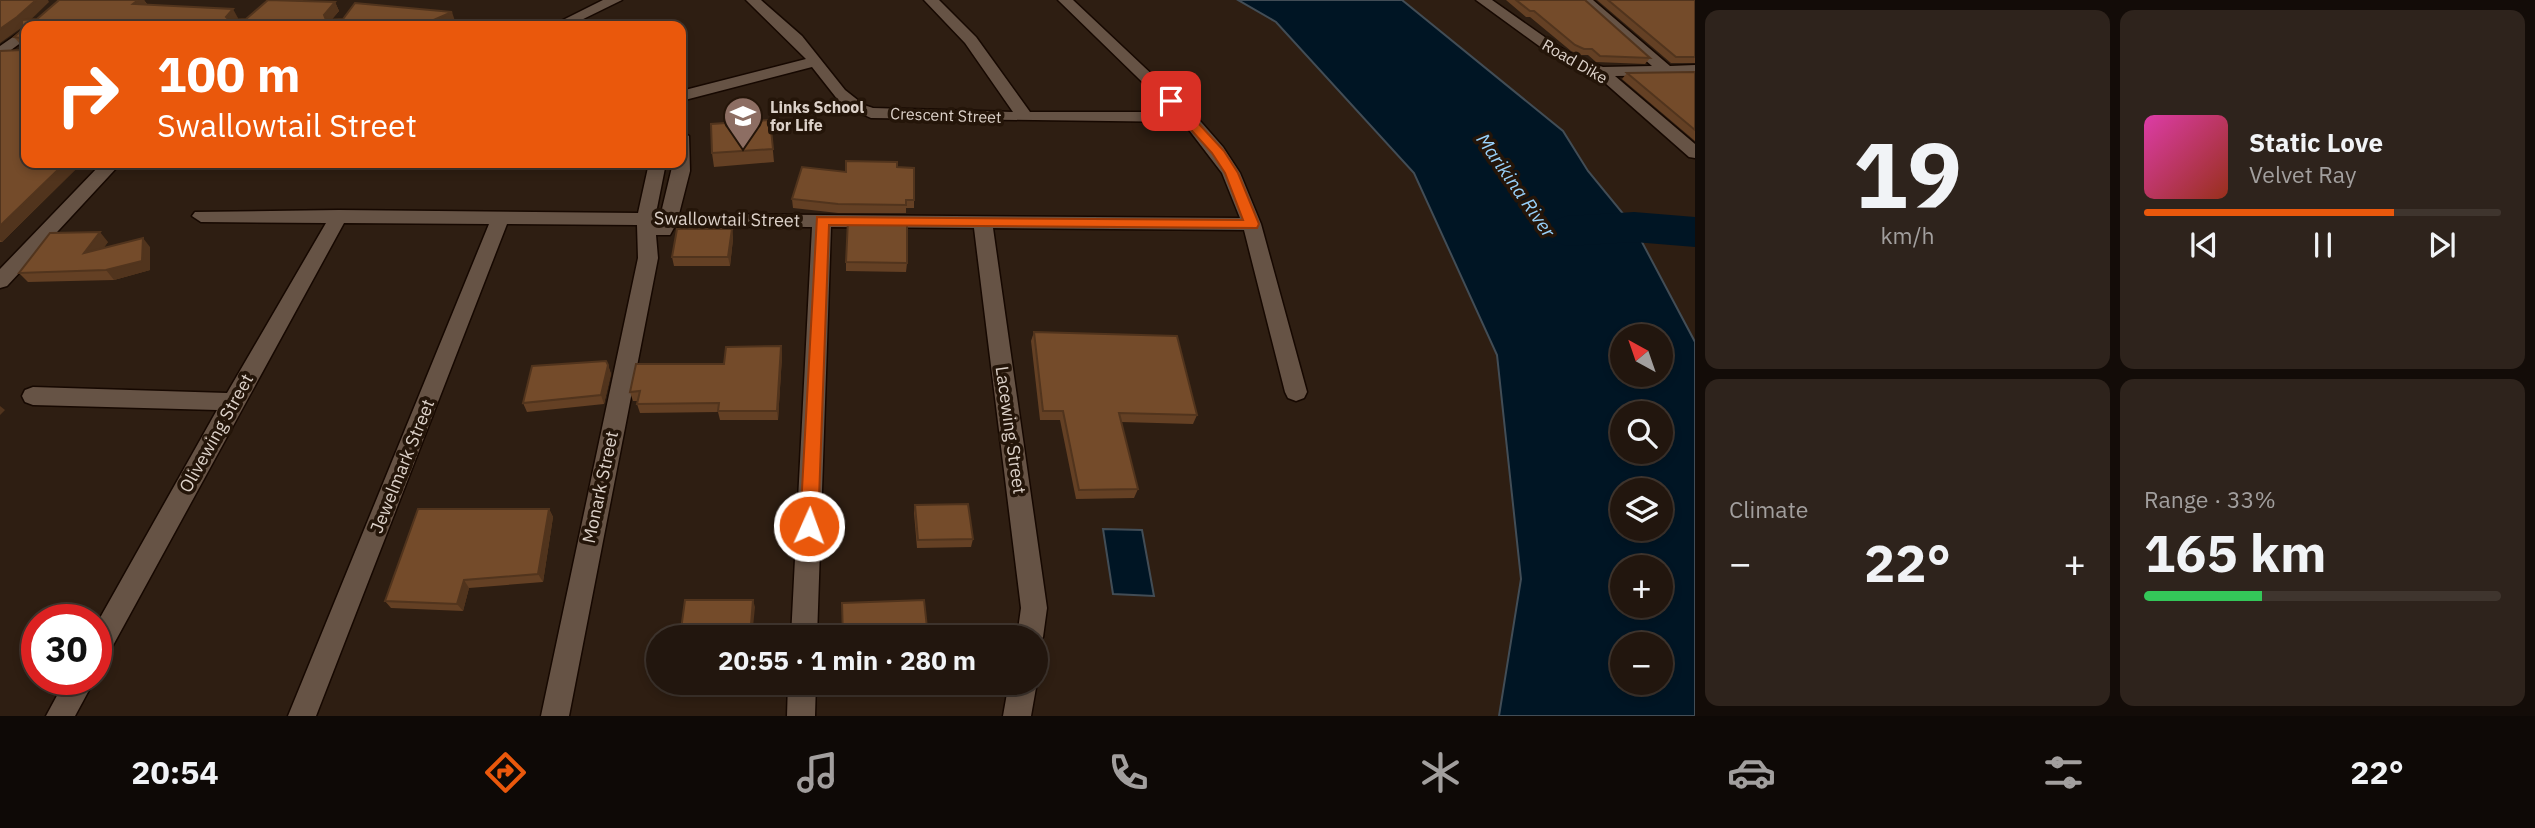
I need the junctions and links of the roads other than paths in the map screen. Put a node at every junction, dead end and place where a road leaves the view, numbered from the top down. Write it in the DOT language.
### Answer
graph roads {
  1 [pos="615,0"];
  2 [pos="753,0"];
  3 [pos="931,0"];
  4 [pos="1065,0"];
  5 [pos="1483,0"];
  6 [pos="1584,0"];
  7 [pos="575,21"];
  8 [pos="21,36"];
  9 [pos="1,52"];
  10 [pos="21,53"];
  11 [pos="813,62"];
  12 [pos="1695,70"];
  13 [pos="1667,71"];
  14 [pos="1601,72"];
  15 [pos="686,95"];
  16 [pos="1025,117"];
  17 [pos="1188,117"];
  18 [pos="1695,152"];
  19 [pos="107,168"];
  20 [pos="658,168"];
  21 [pos="678,168"];
  22 [pos="201,216"];
  23 [pos="340,216"];
  24 [pos="502,217"];
  25 [pos="646,218"];
  26 [pos="669,220"];
  27 [pos="822,220"];
  28 [pos="983,223"];
  29 [pos="1252,224"];
  30 [pos="648,258"];
  31 [pos="0,281"];
  32 [pos="1296,392"];
  33 [pos="33,396"];
  34 [pos="233,402"];
  35 [pos="112,622"];
  36 [pos="805,625"];
  37 [pos="1032,625"];
  38 [pos="72,695"];
  39 [pos="802,695"];
  40 [pos="1021,695"];
  41 [pos="60,716"];
  42 [pos="302,716"];
  43 [pos="555,716"];
  44 [pos="801,716"];
  45 [pos="1017,716"];
  1 -- 7 [label="street"];
  2 -- 11 [label="street, Crescent Street"];
  3 -- 16 [label="street"];
  4 -- 17 [label="street"];
  5 -- 14 [label="street, Road Dike"];
  6 -- 13 [label="street"];
  8 -- 9 [label="street"];
  9 -- 10 [label="street"];
  11 -- 15 [label="street"];
  11 -- 16 [label="street, Crescent Street"];
  12 -- 13 [label="street"];
  13 -- 14 [label="street"];
  14 -- 18 [label="street, Road Dike"];
  16 -- 17 [label="street, Crescent Street"];
  17 -- 29 [label="street"];
  19 -- 31 [label="street"];
  20 -- 25 [label="street, Monark Street"];
  21 -- 26 [label="street, Monark Street"];
  22 -- 23 [label="street, Swallowtail Street"];
  23 -- 24 [label="street, Swallowtail Street"];
  23 -- 34 [label="street, Olivewing Street"];
  24 -- 25 [label="street, Swallowtail Street"];
  24 -- 42 [label="street, Jewelmark Street"];
  25 -- 26 [label="street, Swallowtail Street"];
  25 -- 30 [label="street, Monark Street"];
  26 -- 27 [label="street, Swallowtail Street"];
  26 -- 30 [label="street, Monark Street"];
  27 -- 28 [label="street, Swallowtail Street"];
  27 -- 36 [label="street"];
  28 -- 29 [label="street, Swallowtail Street"];
  28 -- 37 [label="street, Lacewing Street"];
  29 -- 32 [label="street"];
  30 -- 43 [label="street, Monark Street"];
  33 -- 34 [label="street"];
  34 -- 35 [label="street, Olivewing Street"];
  38 -- 41 [label="street"];
  39 -- 44 [label="street"];
  40 -- 45 [label="street"];
}
